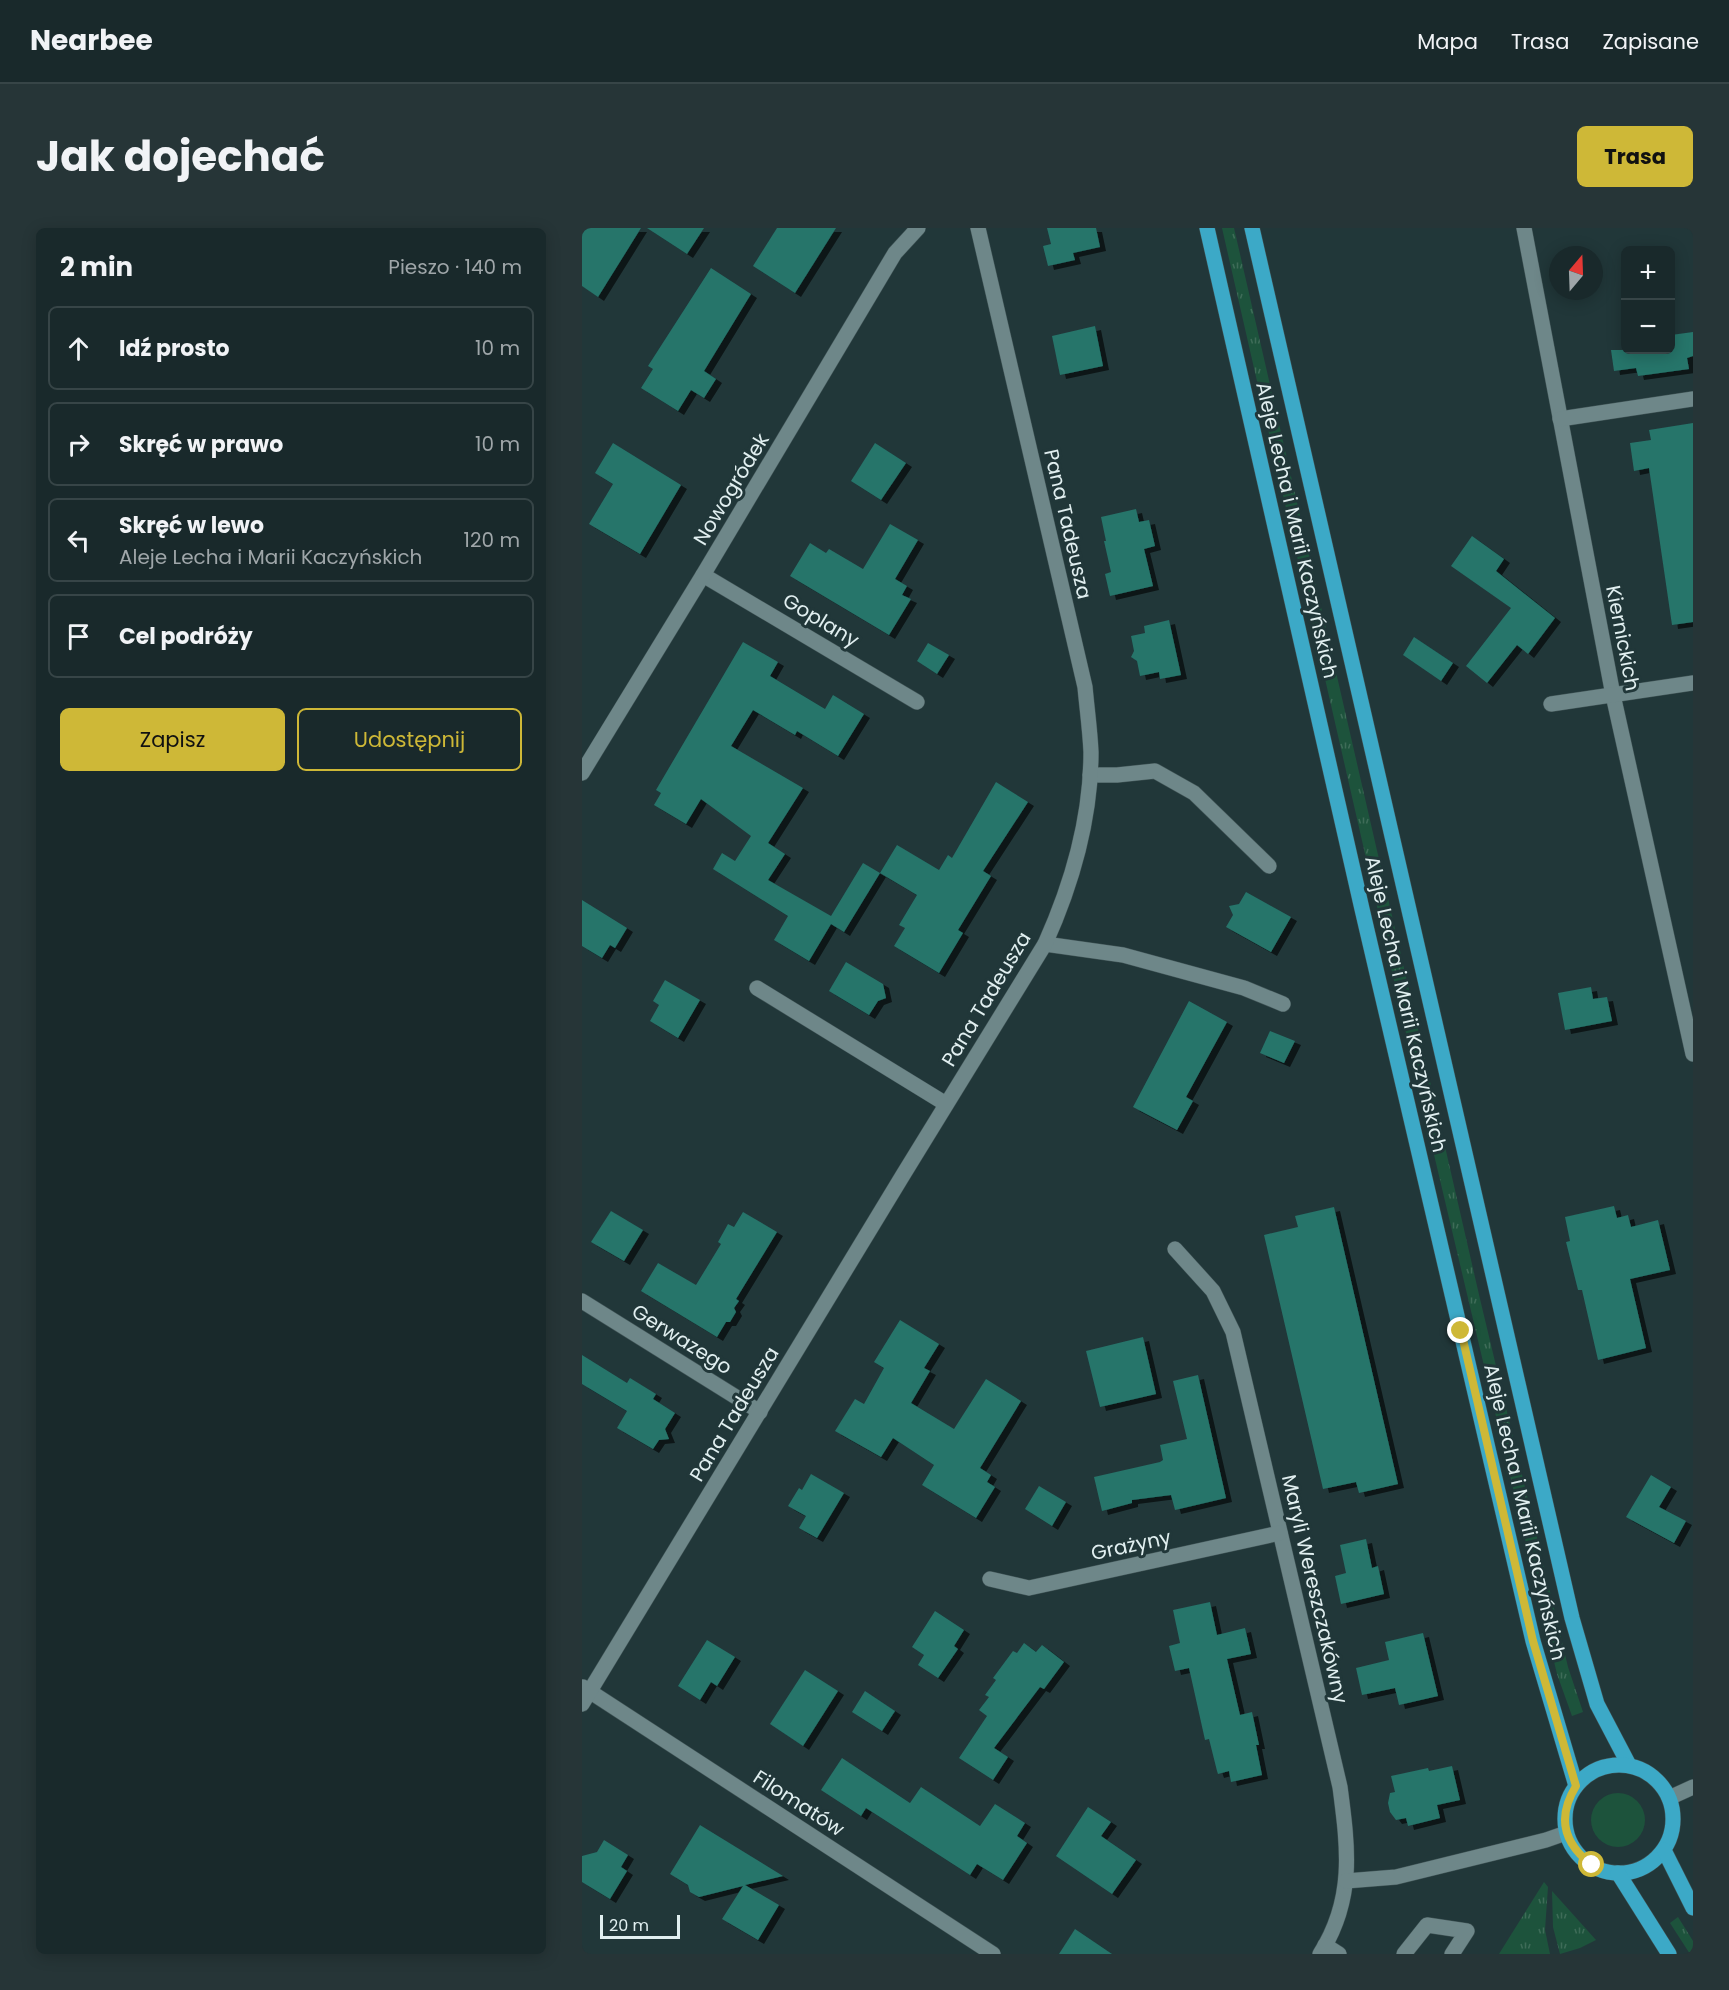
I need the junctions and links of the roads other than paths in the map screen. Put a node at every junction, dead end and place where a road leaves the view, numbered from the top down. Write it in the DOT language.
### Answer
graph roads {
  1 [pos="918,228"];
  2 [pos="978,228"];
  3 [pos="1207,228"];
  4 [pos="1252,228"];
  5 [pos="1524,228"];
  6 [pos="1693,399"];
  7 [pos="1560,419"];
  8 [pos="703,575"];
  9 [pos="1693,683"];
  10 [pos="1613,695"];
  11 [pos="917,702"];
  12 [pos="1551,704"];
  13 [pos="582,773"];
  14 [pos="1090,775"];
  15 [pos="1269,866"];
  16 [pos="1045,944"];
  17 [pos="758,988"];
  18 [pos="1283,1004"];
  19 [pos="1688,1011"];
  20 [pos="1693,1054"];
  21 [pos="946,1104"];
  22 [pos="1175,1249"];
  23 [pos="582,1301"];
  24 [pos="760,1412"];
  25 [pos="1280,1533"];
  26 [pos="990,1579"];
  27 [pos="585,1694"];
  28 [pos="1629,1766"];
  29 [pos="1576,1786"];
  30 [pos="1693,1787"];
  31 [pos="1669,1798"];
  32 [pos="1566,1833"];
  33 [pos="1664,1850"];
  34 [pos="1618,1873"];
  35 [pos="1346,1881"];
  36 [pos="1693,1908"];
  37 [pos="1322,1949"];
  38 [pos="993,1954"];
  39 [pos="1339,1954"];
  40 [pos="1404,1954"];
  41 [pos="1452,1954"];
  42 [pos="1670,1954"];
  1 -- 8 [label="street, Nowogródek"];
  2 -- 14 [label="street, Pana Tadeusza"];
  3 -- 29 [label="main road, Aleje Lecha i Marii Kaczyńskich"];
  4 -- 28 [label="main road, Aleje Lecha i Marii Kaczyńskich"];
  5 -- 7 [label="street, Kiernickich"];
  6 -- 7 [label="street"];
  7 -- 10 [label="street, Kiernickich"];
  8 -- 11 [label="street, Goplany"];
  8 -- 13 [label="street, Nowogródek"];
  9 -- 10 [label="street"];
  10 -- 12 [label="street"];
  10 -- 19 [label="street, Kiernickich"];
  14 -- 15 [label="street"];
  14 -- 16 [label="street, Pana Tadeusza"];
  16 -- 18 [label="street"];
  16 -- 21 [label="street, Pana Tadeusza"];
  17 -- 21 [label="street"];
  19 -- 20 [label="street, Kiernickich"];
  21 -- 24 [label="street, Pana Tadeusza"];
  22 -- 25 [label="street, Maryli Wereszczakówny"];
  23 -- 24 [label="street, Gerwazego"];
  24 -- 27 [label="street, Pana Tadeusza"];
  25 -- 26 [label="street, Grażyny"];
  25 -- 35 [label="street, Maryli Wereszczakówny"];
  27 -- 38 [label="street, Filomatów"];
  28 -- 29 [label="main road"];
  28 -- 31 [label="main road"];
  29 -- 32 [label="main road"];
  30 -- 31 [label="street"];
  31 -- 33 [label="main road"];
  32 -- 34 [label="main road"];
  32 -- 35 [label="street"];
  33 -- 34 [label="main road"];
  33 -- 36 [label="main road"];
  34 -- 42 [label="main road"];
  35 -- 37 [label="street, Maryli Wereszczakówny"];
  37 -- 39 [label="street"];
  40 -- 41 [label="street"];
}
